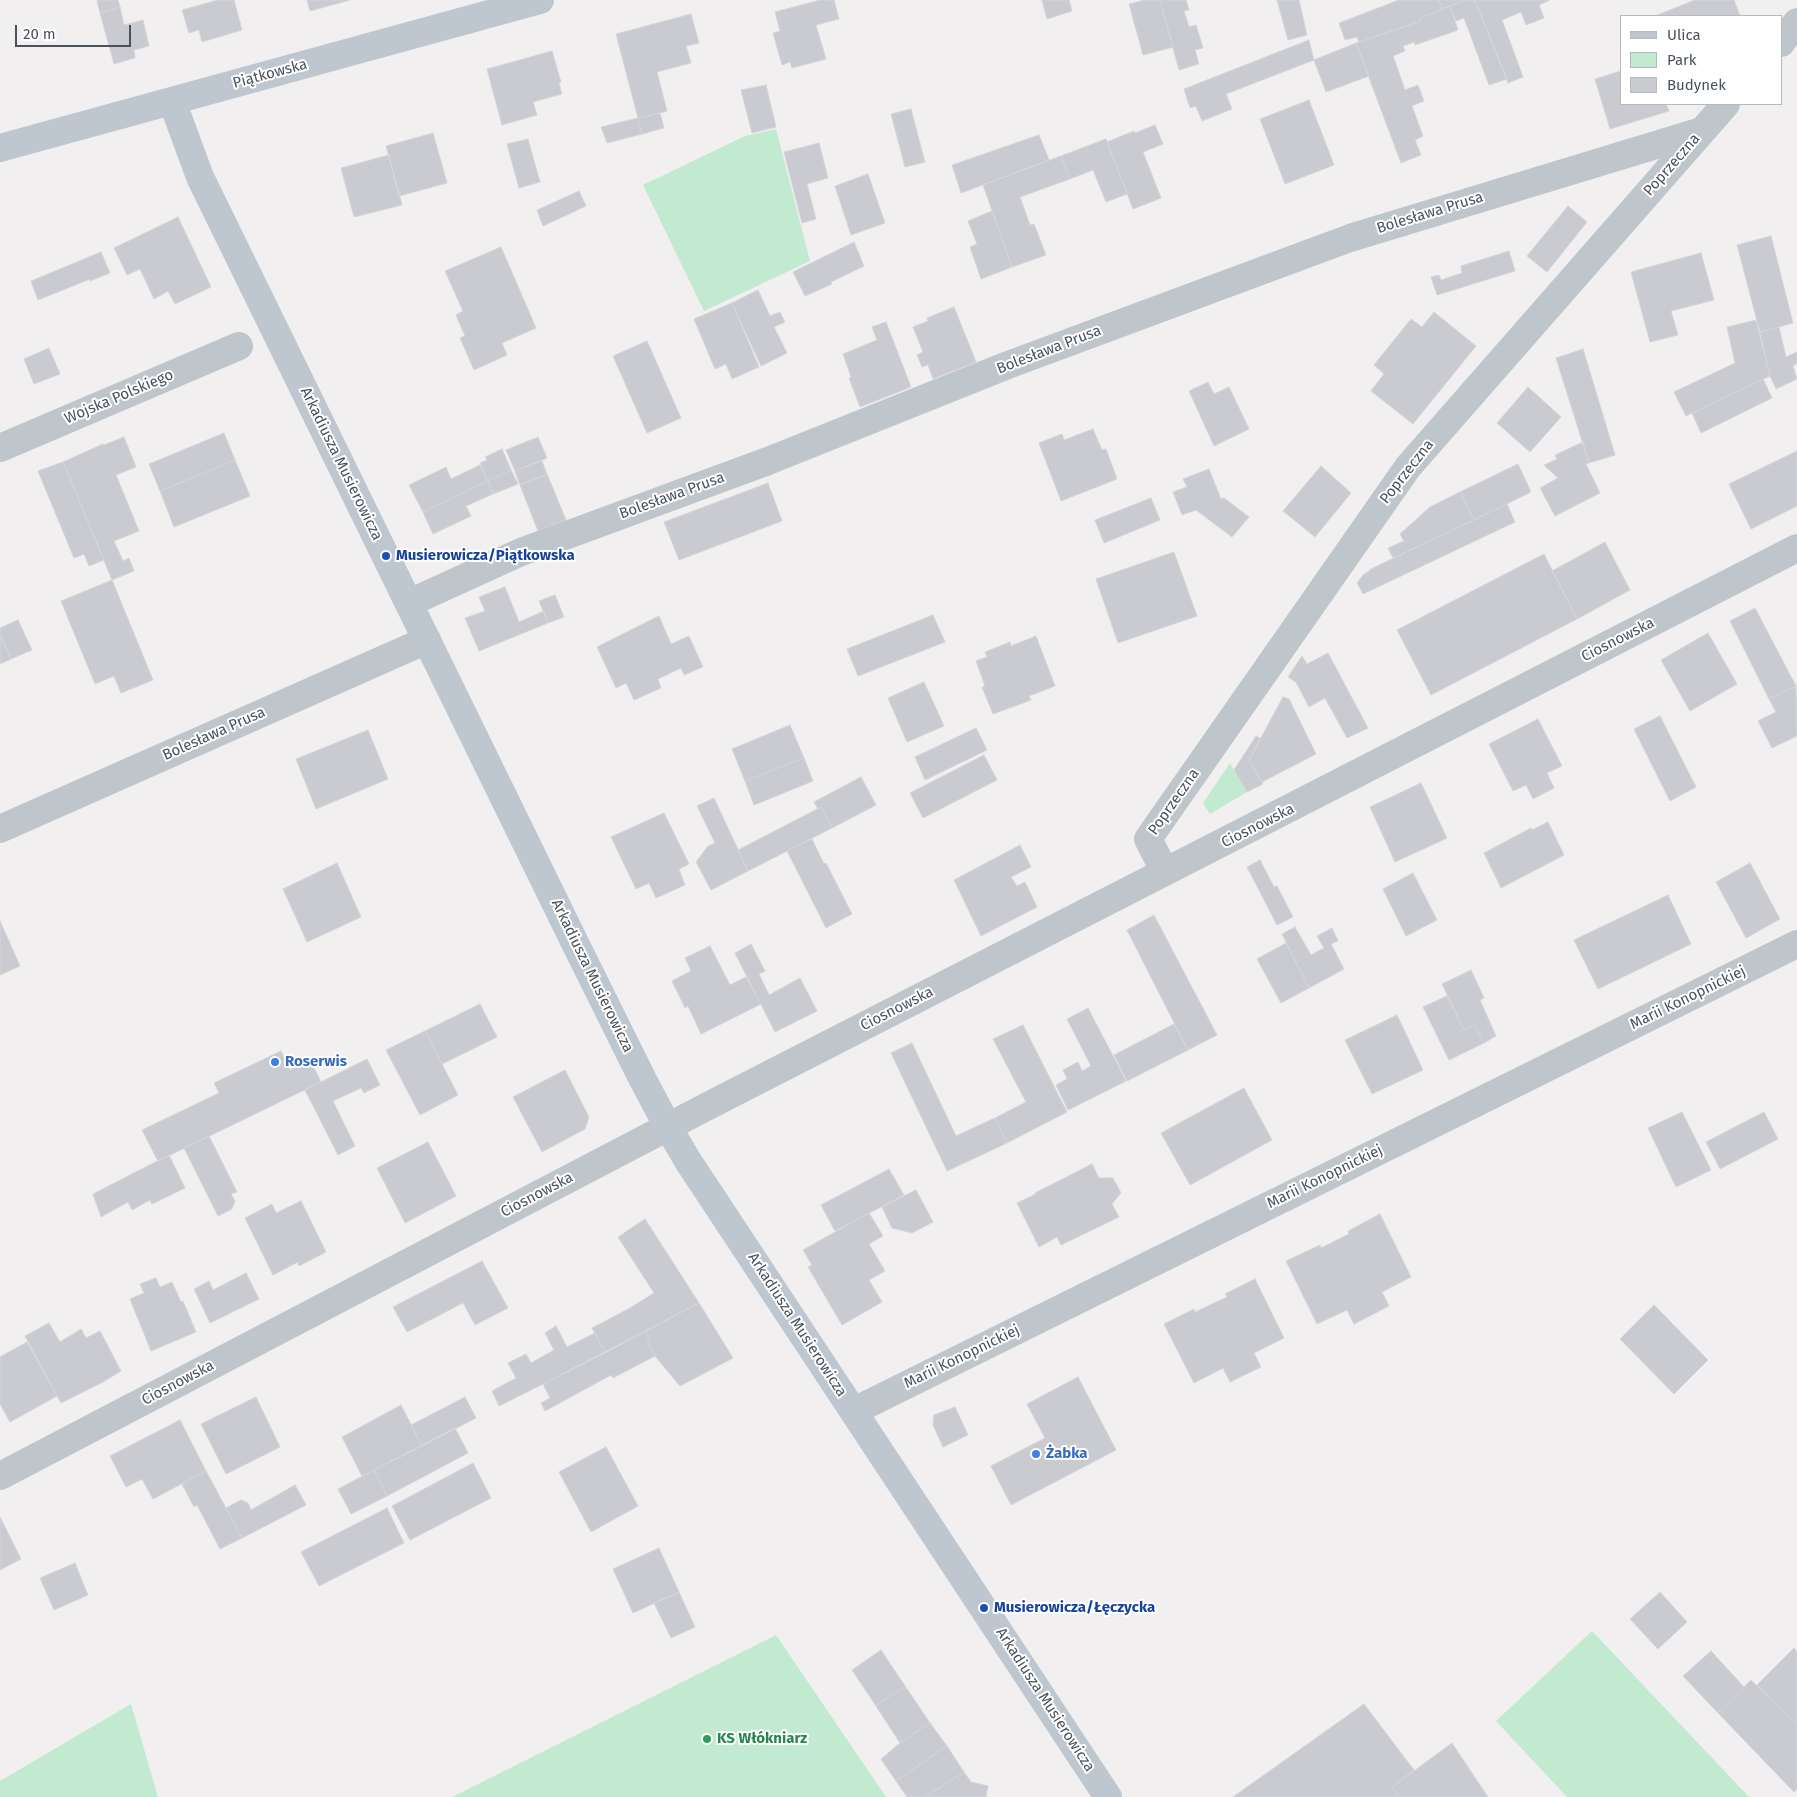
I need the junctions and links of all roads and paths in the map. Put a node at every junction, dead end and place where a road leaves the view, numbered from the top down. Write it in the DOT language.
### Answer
graph roads {
  1 [pos="540,0"];
  2 [pos="172,101"];
  3 [pos="1725,105"];
  4 [pos="1702,131"];
  5 [pos="0,148"];
  6 [pos="239,346"];
  7 [pos="0,448"];
  8 [pos="1797,548"];
  9 [pos="409,603"];
  10 [pos="427,640"];
  11 [pos="0,829"];
  12 [pos="1165,872"];
  13 [pos="1797,944"];
  14 [pos="668,1127"];
  15 [pos="854,1411"];
  16 [pos="0,1476"];
  17 [pos="1108,1797"];
  1 -- 2 [label="street, Piątkowska"];
  2 -- 5 [label="street, Piątkowska"];
  2 -- 9 [label="street, Arkadiusza Musierowicza"];
  3 -- 4 [label="street, Poprzeczna"];
  4 -- 9 [label="street, Bolesława Prusa"];
  4 -- 12 [label="street, Poprzeczna"];
  6 -- 7 [label="street, Wojska Polskiego"];
  8 -- 12 [label="street, Ciosnowska"];
  9 -- 10 [label="street, Arkadiusza Musierowicza"];
  10 -- 11 [label="street, Bolesława Prusa"];
  10 -- 14 [label="street, Arkadiusza Musierowicza"];
  12 -- 14 [label="street, Ciosnowska"];
  13 -- 15 [label="street, Marii Konopnickiej"];
  14 -- 15 [label="street, Arkadiusza Musierowicza"];
  14 -- 16 [label="street, Ciosnowska"];
  15 -- 17 [label="street, Arkadiusza Musierowicza"];
}
